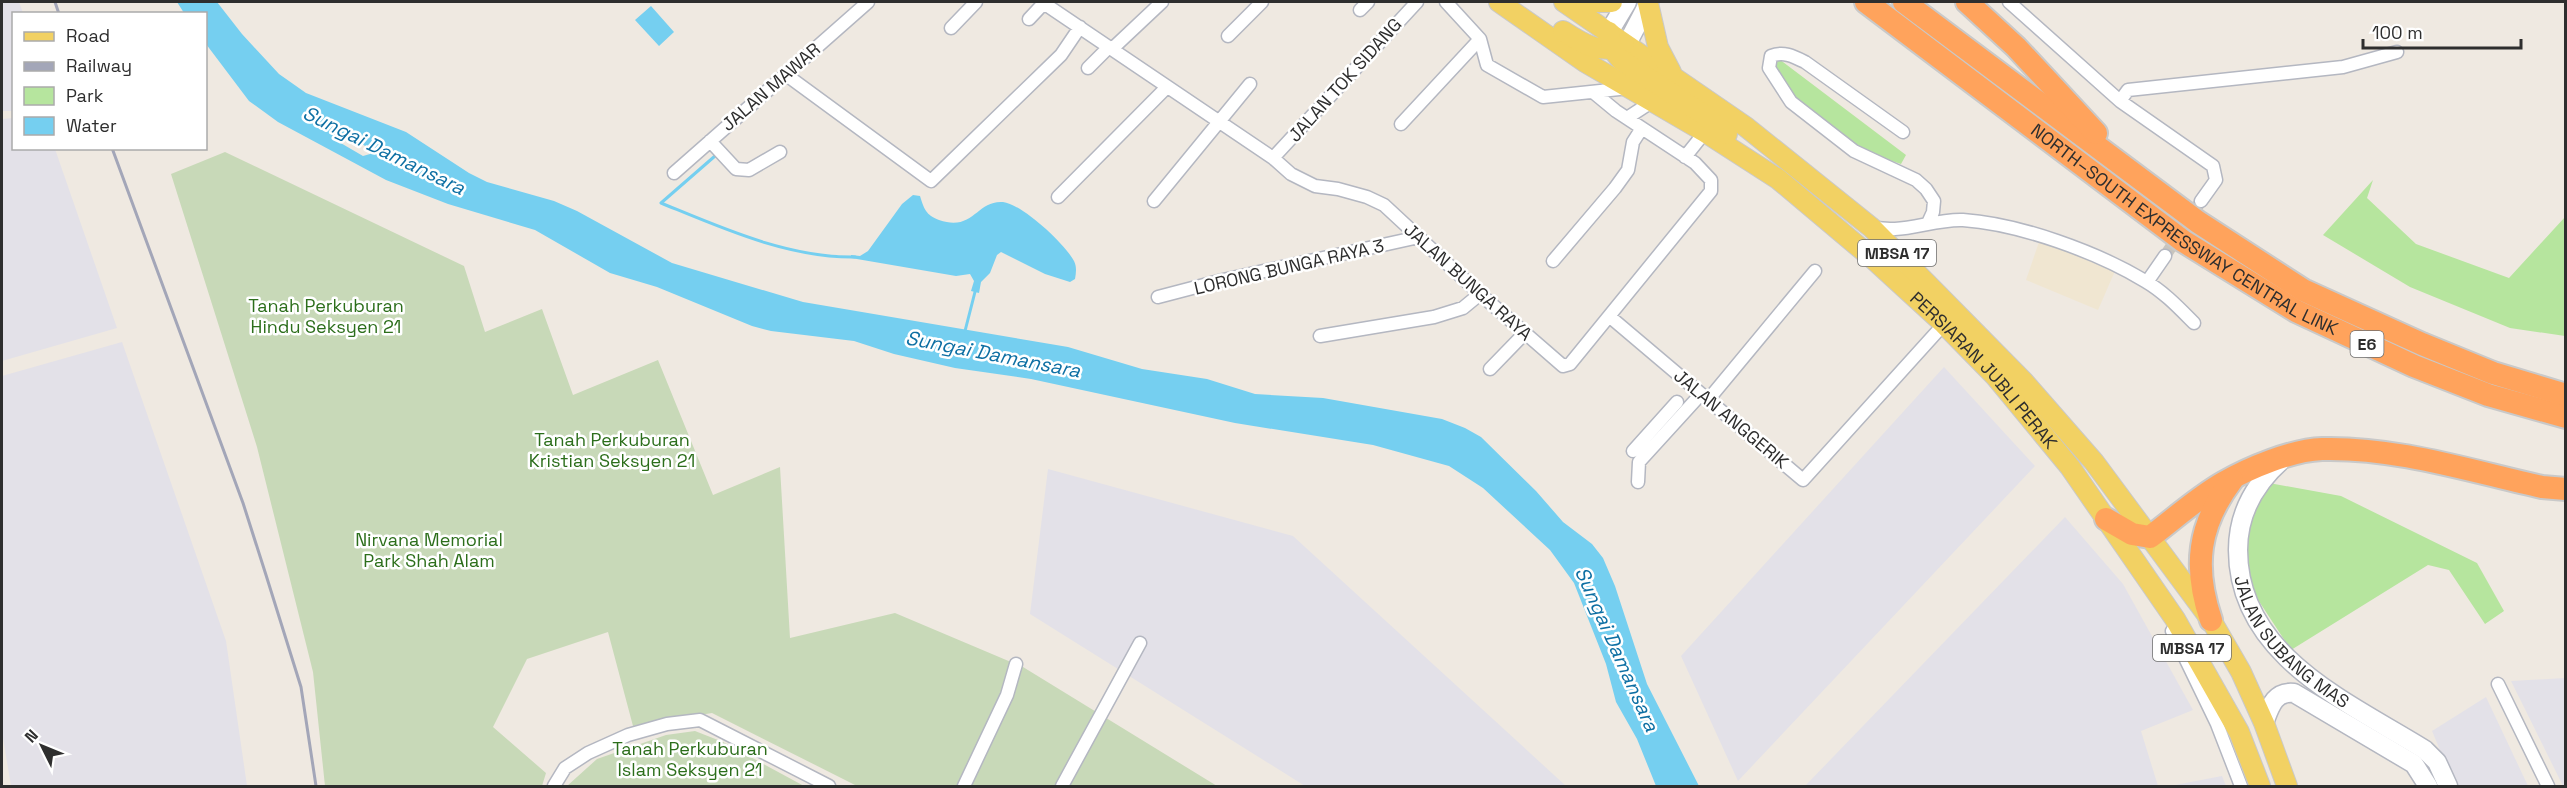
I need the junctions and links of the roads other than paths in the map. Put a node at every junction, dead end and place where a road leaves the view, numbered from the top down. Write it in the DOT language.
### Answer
graph roads {
  1 [pos="868,2"];
  2 [pos="976,2"];
  3 [pos="1043,2"];
  4 [pos="1162,2"];
  5 [pos="1262,2"];
  6 [pos="1417,2"];
  7 [pos="1446,2"];
  8 [pos="1499,2"];
  9 [pos="1504,2"];
  10 [pos="1564,2"];
  11 [pos="1586,2"];
  12 [pos="1612,2"];
  13 [pos="1627,2"];
  14 [pos="1648,2"];
  15 [pos="1866,2"];
  16 [pos="1904,2"];
  17 [pos="1967,2"];
  18 [pos="2009,2"];
  19 [pos="1029,19"];
  20 [pos="1080,27"];
  21 [pos="951,28"];
  22 [pos="1228,36"];
  23 [pos="1480,39"];
  24 [pos="1616,41"];
  25 [pos="1110,48"];
  26 [pos="2397,51"];
  27 [pos="1088,68"];
  28 [pos="785,74"];
  29 [pos="1672,74"];
  30 [pos="1250,84"];
  31 [pos="1167,87"];
  32 [pos="1630,88"];
  33 [pos="1593,92"];
  34 [pos="1653,101"];
  35 [pos="2120,101"];
  36 [pos="1627,118"];
  37 [pos="1220,122"];
  38 [pos="1401,124"];
  39 [pos="1642,128"];
  40 [pos="1705,132"];
  41 [pos="1903,132"];
  42 [pos="710,141"];
  43 [pos="780,153"];
  44 [pos="2106,154"];
  45 [pos="1685,157"];
  46 [pos="1273,158"];
  47 [pos="674,173"];
  48 [pos="1778,179"];
  49 [pos="1058,197"];
  50 [pos="1154,201"];
  51 [pos="2201,201"];
  52 [pos="1928,223"];
  53 [pos="1872,228"];
  54 [pos="1419,237"];
  55 [pos="2165,256"];
  56 [pos="1553,261"];
  57 [pos="1815,271"];
  58 [pos="2147,282"];
  59 [pos="1480,294"];
  60 [pos="1158,297"];
  61 [pos="1609,316"];
  62 [pos="2194,323"];
  63 [pos="1944,324"];
  64 [pos="1524,334"];
  65 [pos="1320,336"];
  66 [pos="1490,369"];
  67 [pos="2565,395"];
  68 [pos="1704,397"];
  69 [pos="1677,402"];
  70 [pos="2565,417"];
  71 [pos="1669,420"];
  72 [pos="1633,451"];
  73 [pos="2285,457"];
  74 [pos="2235,477"];
  75 [pos="1638,482"];
  76 [pos="2562,491"];
  77 [pos="2106,519"];
  78 [pos="2150,537"];
  79 [pos="2144,574"];
  80 [pos="2211,620"];
  81 [pos="1140,643"];
  82 [pos="1016,664"];
  83 [pos="2498,684"];
  84 [pos="2264,723"];
  85 [pos="554,786"];
  86 [pos="829,786"];
  87 [pos="964,786"];
  88 [pos="1062,786"];
  89 [pos="2241,786"];
  90 [pos="2260,786"];
  91 [pos="2287,786"];
  92 [pos="2428,786"];
  93 [pos="2448,786"];
  94 [pos="2548,786"];
  1 -- 28 [label="street, JALAN MAWAR"];
  2 -- 21 [label="street"];
  3 -- 19 [label="street"];
  3 -- 20 [label="street, JALAN BUNGA RAYA"];
  4 -- 25 [label="street"];
  5 -- 22 [label="street"];
  6 -- 46 [label="street, JALAN TOK SIDANG"];
  7 -- 23 [label="street"];
  8 -- 32 [label="main road, PERSIARAN JUBLI PERAK / MBSA 17"];
  9 -- 24 [label="main road"];
  10 -- 24 [label="main road, PERSIARAN JUBLI PERAK / MBSA 17"];
  11 -- 12 [label="main road"];
  13 -- 24 [label="street"];
  14 -- 24 [label="street"];
  14 -- 29 [label="main road"];
  15 -- 70 [label="highway, NORTH–SOUTH EXPRESSWAY CENTRAL LINK / E6"];
  16 -- 44 [label="highway, NORTH–SOUTH EXPRESSWAY CENTRAL LINK / E6"];
  17 -- 44 [label="highway"];
  18 -- 35 [label="street"];
  20 -- 25 [label="street, JALAN BUNGA RAYA"];
  20 -- 28 [label="street"];
  23 -- 33 [label="street"];
  23 -- 38 [label="street"];
  24 -- 29 [label="main road, PERSIARAN JUBLI PERAK / MBSA 17"];
  24 -- 48 [label="main road"];
  25 -- 27 [label="street"];
  25 -- 31 [label="street, JALAN BUNGA RAYA"];
  26 -- 35 [label="street"];
  28 -- 42 [label="street, JALAN MAWAR"];
  29 -- 53 [label="main road, PERSIARAN JUBLI PERAK / MBSA 17"];
  30 -- 37 [label="street"];
  31 -- 37 [label="street, JALAN BUNGA RAYA"];
  31 -- 49 [label="street"];
  32 -- 33 [label="street"];
  32 -- 34 [label="main road, PERSIARAN JUBLI PERAK / MBSA 17"];
  33 -- 36 [label="street, JALAN BUNGA RAYA"];
  34 -- 36 [label="street"];
  34 -- 40 [label="main road, PERSIARAN JUBLI PERAK / MBSA 17"];
  35 -- 51 [label="street"];
  36 -- 39 [label="street, JALAN BUNGA RAYA"];
  37 -- 46 [label="street, JALAN BUNGA RAYA"];
  37 -- 50 [label="street"];
  39 -- 45 [label="street, JALAN BUNGA RAYA"];
  39 -- 56 [label="street"];
  40 -- 45 [label="street"];
  40 -- 48 [label="main road, PERSIARAN JUBLI PERAK / MBSA 17"];
  41 -- 52 [label="street"];
  42 -- 43 [label="street"];
  42 -- 47 [label="street, JALAN MAWAR"];
  44 -- 67 [label="highway, NORTH–SOUTH EXPRESSWAY CENTRAL LINK / E6"];
  45 -- 61 [label="street, JALAN BUNGA RAYA"];
  46 -- 54 [label="street, JALAN BUNGA RAYA"];
  48 -- 63 [label="main road, PERSIARAN JUBLI PERAK / MBSA 17"];
  52 -- 53 [label="street"];
  52 -- 58 [label="street"];
  53 -- 78 [label="main road, PERSIARAN JUBLI PERAK / MBSA 17"];
  54 -- 59 [label="street, JALAN BUNGA RAYA"];
  54 -- 60 [label="street, LORONG BUNGA RAYA 3"];
  55 -- 58 [label="street"];
  57 -- 68 [label="street"];
  58 -- 62 [label="street"];
  59 -- 64 [label="street, JALAN BUNGA RAYA"];
  59 -- 65 [label="street"];
  61 -- 64 [label="street, JALAN BUNGA RAYA"];
  61 -- 68 [label="street, JALAN ANGGERIK"];
  63 -- 68 [label="street, JALAN ANGGERIK"];
  63 -- 77 [label="main road, PERSIARAN JUBLI PERAK / MBSA 17"];
  64 -- 66 [label="street"];
  68 -- 71 [label="street"];
  69 -- 71 [label="street"];
  71 -- 72 [label="street"];
  71 -- 75 [label="street"];
  73 -- 74 [label="highway"];
  73 -- 76 [label="highway"];
  73 -- 93 [label="street, JALAN SUBANG MAS"];
  74 -- 78 [label="highway"];
  74 -- 80 [label="highway"];
  77 -- 78 [label="highway"];
  77 -- 79 [label="main road, PERSIARAN JUBLI PERAK / MBSA 17"];
  78 -- 80 [label="main road, PERSIARAN JUBLI PERAK / MBSA 17"];
  79 -- 89 [label="street"];
  79 -- 90 [label="main road, PERSIARAN JUBLI PERAK / MBSA 17"];
  80 -- 84 [label="main road, PERSIARAN JUBLI PERAK / MBSA 17"];
  81 -- 88 [label="street"];
  82 -- 87 [label="street"];
  83 -- 94 [label="street"];
  84 -- 91 [label="main road, PERSIARAN JUBLI PERAK / MBSA 17"];
  84 -- 92 [label="street, JALAN SUBANG MAS"];
  85 -- 86 [label="street"];
}
